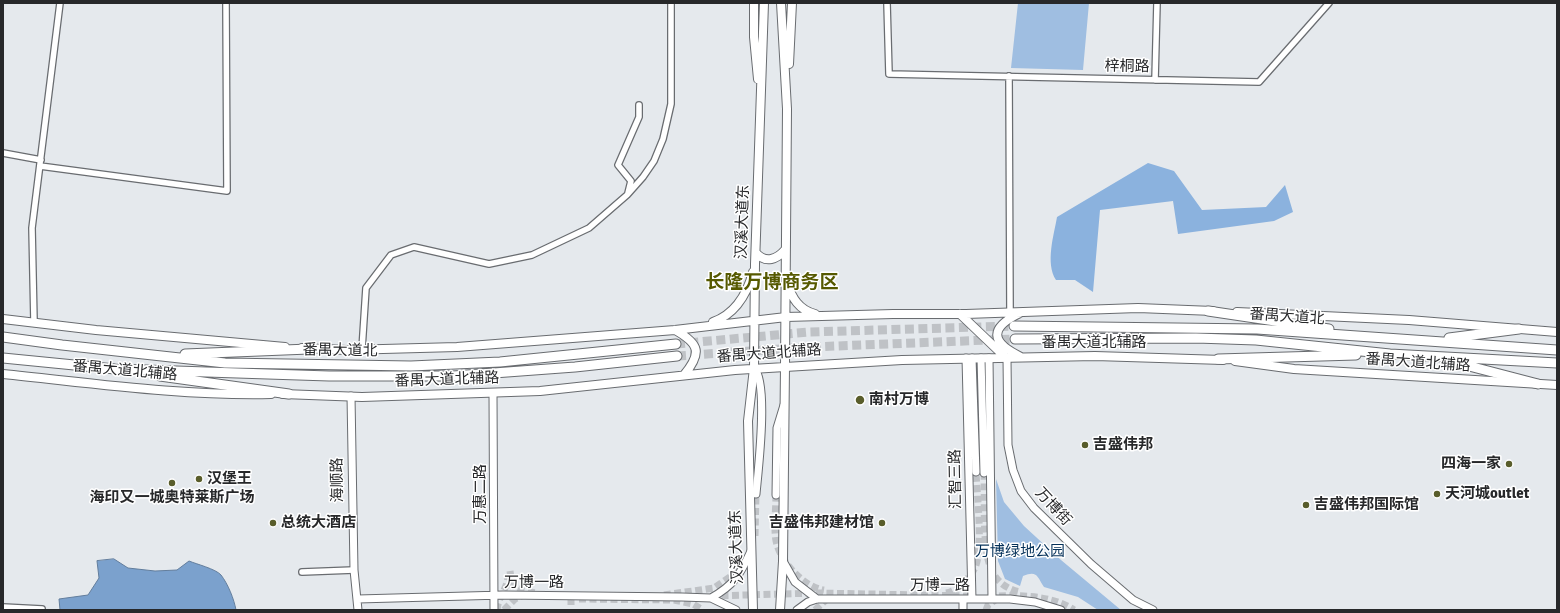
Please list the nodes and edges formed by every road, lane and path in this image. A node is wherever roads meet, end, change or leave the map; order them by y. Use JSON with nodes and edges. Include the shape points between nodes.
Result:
{"nodes":[{"id":1,"x":60,"y":3,"type":"edge"},
{"id":2,"x":226,"y":3,"type":"edge"},
{"id":3,"x":671,"y":3,"type":"edge"},
{"id":4,"x":754,"y":3,"type":"edge"},
{"id":5,"x":764,"y":3,"type":"edge"},
{"id":6,"x":781,"y":3,"type":"edge"},
{"id":7,"x":792,"y":3,"type":"edge"},
{"id":8,"x":887,"y":3,"type":"edge"},
{"id":9,"x":1157,"y":3,"type":"edge"},
{"id":10,"x":1329,"y":3,"type":"edge"},
{"id":11,"x":1009,"y":76,"type":"junction"},
{"id":12,"x":1155,"y":80,"type":"junction"},
{"id":13,"x":760,"y":95,"type":"junction"},
{"id":14,"x":639,"y":105,"type":"dead end"},
{"id":15,"x":786,"y":109,"type":"junction"},
{"id":16,"x":3,"y":153,"type":"edge"},
{"id":17,"x":40,"y":163,"type":"junction"},
{"id":18,"x":627,"y":196,"type":"junction"},
{"id":19,"x":786,"y":250,"type":"junction"},
{"id":20,"x":756,"y":253,"type":"junction"},
{"id":21,"x":755,"y":264,"type":"junction"},
{"id":22,"x":786,"y":279,"type":"junction"},
{"id":23,"x":1023,"y":311,"type":"junction"},
{"id":24,"x":1208,"y":311,"type":"junction"},
{"id":25,"x":1010,"y":312,"type":"junction"},
{"id":26,"x":960,"y":314,"type":"junction"},
{"id":27,"x":822,"y":316,"type":"junction"},
{"id":28,"x":786,"y":317,"type":"junction"},
{"id":29,"x":3,"y":319,"type":"edge"},
{"id":30,"x":755,"y":319,"type":"junction"},
{"id":31,"x":34,"y":322,"type":"junction"},
{"id":32,"x":706,"y":326,"type":"junction"},
{"id":33,"x":1014,"y":326,"type":"tunnel mouth"},
{"id":34,"x":1519,"y":329,"type":"junction"},
{"id":35,"x":675,"y":330,"type":"junction"},
{"id":36,"x":1557,"y":332,"type":"edge"},
{"id":37,"x":3,"y":337,"type":"edge"},
{"id":38,"x":1381,"y":338,"type":"junction"},
{"id":39,"x":1015,"y":339,"type":"tunnel mouth"},
{"id":40,"x":1429,"y":341,"type":"junction"},
{"id":41,"x":676,"y":344,"type":"tunnel mouth"},
{"id":42,"x":309,"y":348,"type":"junction"},
{"id":43,"x":362,"y":349,"type":"junction"},
{"id":44,"x":1557,"y":350,"type":"edge"},
{"id":45,"x":1390,"y":354,"type":"junction"},
{"id":46,"x":152,"y":356,"type":"junction"},
{"id":47,"x":677,"y":356,"type":"tunnel mouth"},
{"id":48,"x":1427,"y":356,"type":"junction"},
{"id":49,"x":977,"y":358,"type":"junction"},
{"id":50,"x":1007,"y":358,"type":"junction"},
{"id":51,"x":1022,"y":358,"type":"junction"},
{"id":52,"x":6,"y":359,"type":"edge"},
{"id":53,"x":1218,"y":359,"type":"junction"},
{"id":54,"x":1557,"y":363,"type":"edge"},
{"id":55,"x":785,"y":366,"type":"junction"},
{"id":56,"x":754,"y":368,"type":"junction"},
{"id":57,"x":115,"y":370,"type":"junction"},
{"id":58,"x":3,"y":374,"type":"edge"},
{"id":59,"x":684,"y":375,"type":"junction"},
{"id":60,"x":1538,"y":384,"type":"junction"},
{"id":61,"x":1557,"y":385,"type":"edge"},
{"id":62,"x":493,"y":393,"type":"junction"},
{"id":63,"x":289,"y":394,"type":"junction"},
{"id":64,"x":350,"y":396,"type":"junction"},
{"id":65,"x":785,"y":401,"type":"junction"},
{"id":66,"x":980,"y":473,"type":"tunnel mouth"},
{"id":67,"x":756,"y":494,"type":"tunnel mouth"},
{"id":68,"x":776,"y":495,"type":"tunnel mouth"},
{"id":69,"x":751,"y":551,"type":"junction"},
{"id":70,"x":783,"y":561,"type":"junction"},
{"id":71,"x":354,"y":570,"type":"junction"},
{"id":72,"x":302,"y":572,"type":"dead end"},
{"id":73,"x":494,"y":598,"type":"junction"},
{"id":74,"x":711,"y":598,"type":"junction"},
{"id":75,"x":358,"y":599,"type":"junction"},
{"id":76,"x":963,"y":599,"type":"junction"},
{"id":77,"x":972,"y":599,"type":"junction"},
{"id":78,"x":992,"y":599,"type":"junction"},
{"id":79,"x":817,"y":600,"type":"junction"},
{"id":80,"x":3,"y":607,"type":"edge"},
{"id":81,"x":42,"y":609,"type":"edge"},
{"id":82,"x":358,"y":610,"type":"edge"},
{"id":83,"x":493,"y":610,"type":"edge"},
{"id":84,"x":498,"y":610,"type":"edge"},
{"id":85,"x":736,"y":610,"type":"edge"},
{"id":86,"x":753,"y":610,"type":"edge"},
{"id":87,"x":780,"y":610,"type":"edge"},
{"id":88,"x":797,"y":610,"type":"edge"},
{"id":89,"x":963,"y":610,"type":"edge"},
{"id":90,"x":1061,"y":610,"type":"edge"},
{"id":91,"x":1153,"y":610,"type":"edge"}],
"edges":[{"from":1,"to":17,"type":"street"},
{"from":2,"to":17,"type":"street","via":[[227,191]]},
{"from":3,"to":18,"type":"street","via":[[671,104],[663,138],[654,161]]},
{"from":4,"to":13,"type":"main road","via":[[754,37]]},
{"from":5,"to":13,"type":"main road","name":"汉溪大道东"},
{"from":6,"to":15,"type":"main road"},
{"from":7,"to":15,"type":"main road"},
{"from":8,"to":11,"type":"street","name":"梓桐路","via":[[889,74]]},
{"from":9,"to":12,"type":"street"},
{"from":10,"to":12,"type":"street","name":"梓桐路","via":[[1258,82]]},
{"from":11,"to":12,"type":"street","name":"梓桐路"},
{"from":11,"to":25,"type":"street"},
{"from":13,"to":20,"type":"main road","name":"汉溪大道东"},
{"from":14,"to":18,"type":"street","via":[[639,117],[618,165],[631,181]]},
{"from":15,"to":19,"type":"main road"},
{"from":16,"to":17,"type":"street"},
{"from":17,"to":31,"type":"street","via":[[32,228]]},
{"from":18,"to":43,"type":"street","via":[[589,228],[532,255],[489,264],[414,247],[391,255],[366,288]]},
{"from":19,"to":20,"type":"main road","via":[[778,257],[766,260],[761,259]]},
{"from":19,"to":22,"type":"main road"},
{"from":20,"to":21,"type":"main road","name":"汉溪大道东"},
{"from":21,"to":30,"type":"main road","name":"汉溪大道东"},
{"from":21,"to":32,"type":"main road","via":[[737,306],[726,316]]},
{"from":22,"to":27,"type":"main road","via":[[798,305],[804,310]]},
{"from":22,"to":28,"type":"main road"},
{"from":23,"to":24,"type":"main road","via":[[1138,308]]},
{"from":23,"to":25,"type":"main road"},
{"from":23,"to":51,"type":"main road","via":[[1001,325],[997,337],[1005,349]]},
{"from":24,"to":34,"type":"main road","via":[[1311,314]]},
{"from":24,"to":38,"type":"highway"},
{"from":25,"to":26,"type":"main road"},
{"from":26,"to":27,"type":"main road"},
{"from":26,"to":50,"type":"main road"},
{"from":27,"to":28,"type":"main road"},
{"from":28,"to":30,"type":"main road"},
{"from":28,"to":55,"type":"main road"},
{"from":29,"to":31,"type":"main road"},
{"from":30,"to":32,"type":"main road"},
{"from":30,"to":56,"type":"main road","name":"汉溪大道东"},
{"from":31,"to":42,"type":"main road","via":[[177,338]]},
{"from":32,"to":35,"type":"main road"},
{"from":33,"to":38,"type":"highway","name":"番禺大道北","via":[[1257,329]]},
{"from":34,"to":36,"type":"main road"},
{"from":34,"to":40,"type":"highway"},
{"from":35,"to":43,"type":"main road","via":[[457,347]]},
{"from":35,"to":59,"type":"main road","via":[[695,343],[697,352]]},
{"from":37,"to":46,"type":"highway","name":"番禺大道北"},
{"from":38,"to":40,"type":"highway","name":"番禺大道北"},
{"from":39,"to":45,"type":"highway","name":"番禺大道北","via":[[1256,340]]},
{"from":40,"to":44,"type":"highway","name":"番禺大道北"},
{"from":41,"to":46,"type":"highway","name":"番禺大道北","via":[[515,360],[411,366],[225,363]]},
{"from":42,"to":43,"type":"main road"},
{"from":42,"to":46,"type":"highway"},
{"from":45,"to":48,"type":"highway","name":"番禺大道北"},
{"from":45,"to":53,"type":"highway"},
{"from":47,"to":57,"type":"highway","name":"番禺大道北","via":[[453,376],[329,376]]},
{"from":48,"to":54,"type":"highway","name":"番禺大道北"},
{"from":48,"to":60,"type":"highway"},
{"from":49,"to":50,"type":"main road","name":"番禺大道北辅路"},
{"from":49,"to":55,"type":"main road","name":"番禺大道北辅路"},
{"from":49,"to":66,"type":"street"},
{"from":49,"to":77,"type":"street","name":"汇智三路"},
{"from":49,"to":78,"type":"street"},
{"from":50,"to":51,"type":"main road","name":"番禺大道北辅路"},
{"from":50,"to":91,"type":"street","name":"万博街","via":[[1008,445],[1012,470],[1021,491],[1037,512],[1091,564],[1133,600]]},
{"from":51,"to":53,"type":"main road","name":"番禺大道北辅路","via":[[1095,356]]},
{"from":52,"to":57,"type":"highway","name":"番禺大道北"},
{"from":53,"to":60,"type":"main road","name":"番禺大道北辅路","via":[[1294,369]]},
{"from":55,"to":56,"type":"main road","name":"番禺大道北辅路"},
{"from":55,"to":65,"type":"main road"},
{"from":56,"to":59,"type":"main road","name":"番禺大道北辅路"},
{"from":56,"to":67,"type":"street","via":[[760,376],[761,385],[761,433]]},
{"from":56,"to":69,"type":"main road","name":"汉溪大道东","via":[[748,421]]},
{"from":57,"to":63,"type":"highway"},
{"from":58,"to":63,"type":"main road","name":"番禺大道北辅路","via":[[224,394]]},
{"from":59,"to":62,"type":"main road","name":"番禺大道北辅路","via":[[540,391]]},
{"from":60,"to":61,"type":"main road","name":"番禺大道北辅路"},
{"from":62,"to":64,"type":"main road","name":"番禺大道北辅路"},
{"from":62,"to":73,"type":"street","name":"万惠二路"},
{"from":63,"to":64,"type":"main road","name":"番禺大道北辅路"},
{"from":64,"to":71,"type":"street","name":"海顺路"},
{"from":65,"to":68,"type":"street","via":[[776,428]]},
{"from":65,"to":70,"type":"main road"},
{"from":69,"to":74,"type":"street","via":[[741,574],[726,590]]},
{"from":69,"to":86,"type":"main road","name":"汉溪大道东"},
{"from":70,"to":79,"type":"street","via":[[795,582]]},
{"from":70,"to":87,"type":"main road"},
{"from":71,"to":72,"type":"street"},
{"from":71,"to":75,"type":"street","name":"海顺路"},
{"from":73,"to":74,"type":"street","name":"万博一路"},
{"from":73,"to":75,"type":"street","name":"万博一路"},
{"from":73,"to":83,"type":"street","name":"万惠二路"},
{"from":73,"to":84,"type":"street","name":"万惠二路"},
{"from":74,"to":85,"type":"street"},
{"from":75,"to":82,"type":"street","name":"海顺路"},
{"from":76,"to":77,"type":"street","name":"万博一路"},
{"from":76,"to":79,"type":"street","name":"万博一路"},
{"from":76,"to":89,"type":"street"},
{"from":77,"to":78,"type":"street","name":"万博一路"},
{"from":78,"to":90,"type":"street","name":"万博一路","via":[[1035,602]]},
{"from":79,"to":88,"type":"street","via":[[808,602]]},
{"from":80,"to":81,"type":"street"}]}
